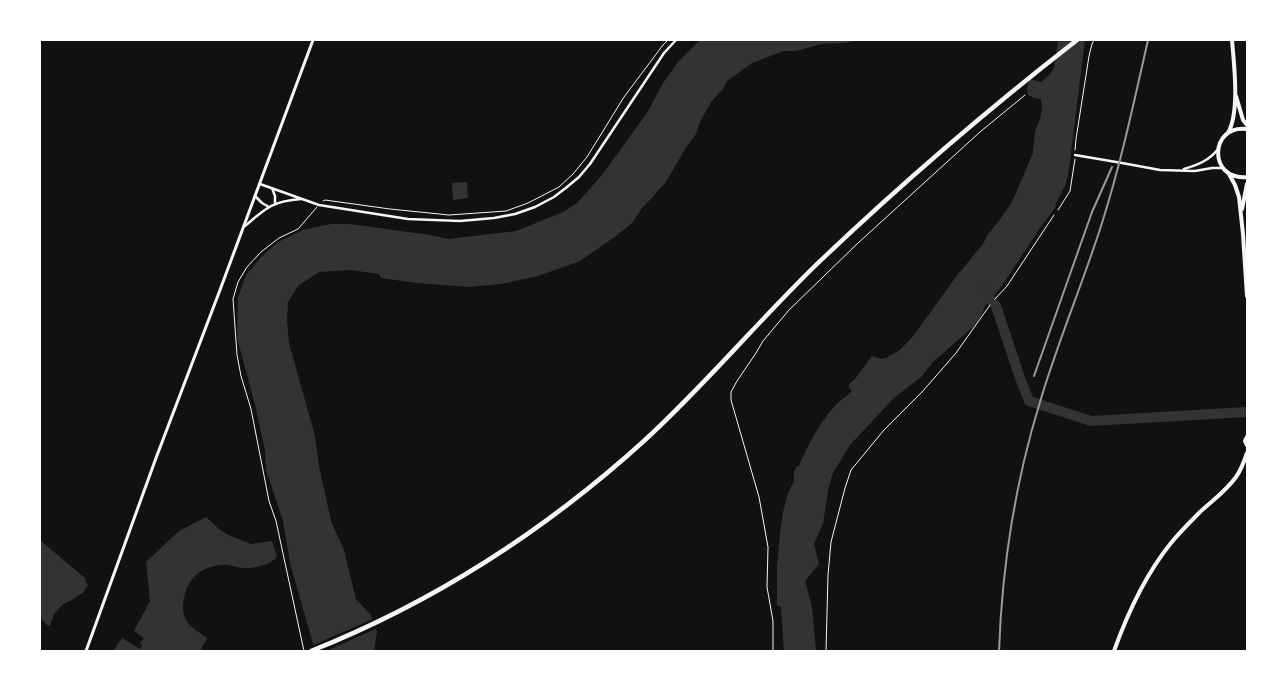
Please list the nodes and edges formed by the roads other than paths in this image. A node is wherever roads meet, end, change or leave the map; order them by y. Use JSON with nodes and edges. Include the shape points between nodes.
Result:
{"nodes":[{"id":1,"x":313,"y":40,"type":"edge"},
{"id":2,"x":676,"y":40,"type":"edge"},
{"id":3,"x":1077,"y":40,"type":"edge"},
{"id":4,"x":1232,"y":40,"type":"edge"},
{"id":5,"x":1235,"y":89,"type":"junction"},
{"id":6,"x":1247,"y":127,"type":"edge"},
{"id":7,"x":1228,"y":133,"type":"junction"},
{"id":8,"x":1218,"y":150,"type":"junction"},
{"id":9,"x":1075,"y":155,"type":"road end"},
{"id":10,"x":1223,"y":168,"type":"junction"},
{"id":11,"x":1180,"y":171,"type":"junction"},
{"id":12,"x":1229,"y":174,"type":"junction"},
{"id":13,"x":1247,"y":177,"type":"edge"},
{"id":14,"x":259,"y":184,"type":"junction"},
{"id":15,"x":1247,"y":184,"type":"edge"},
{"id":16,"x":272,"y":188,"type":"junction"},
{"id":17,"x":255,"y":196,"type":"junction"},
{"id":18,"x":303,"y":199,"type":"junction"},
{"id":19,"x":275,"y":204,"type":"junction"},
{"id":20,"x":269,"y":207,"type":"junction"},
{"id":21,"x":1241,"y":214,"type":"junction"},
{"id":22,"x":243,"y":227,"type":"junction"},
{"id":23,"x":1247,"y":296,"type":"edge"},
{"id":24,"x":1247,"y":437,"type":"edge"},
{"id":25,"x":1247,"y":445,"type":"edge"},
{"id":26,"x":1247,"y":453,"type":"edge"},
{"id":27,"x":86,"y":651,"type":"edge"},
{"id":28,"x":312,"y":651,"type":"edge"},
{"id":29,"x":1114,"y":651,"type":"edge"}],
"edges":[{"from":1,"to":14,"type":"street"},
{"from":2,"to":18,"type":"street","via":[[590,164],[567,187],[535,207],[494,218],[460,221],[408,219],[319,205]]},
{"from":3,"to":28,"type":"main road","via":[[973,123],[875,210],[669,417],[606,474],[528,533],[452,582],[402,610]]},
{"from":4,"to":5,"type":"main road"},
{"from":5,"to":6,"type":"main road"},
{"from":5,"to":7,"type":"main road","via":[[1233,119]]},
{"from":6,"to":7,"type":"main road"},
{"from":7,"to":8,"type":"main road","via":[[1222,138]]},
{"from":8,"to":10,"type":"main road"},
{"from":8,"to":11,"type":"street","via":[[1207,160]]},
{"from":9,"to":11,"type":"street"},
{"from":10,"to":11,"type":"street"},
{"from":10,"to":12,"type":"main road"},
{"from":12,"to":13,"type":"main road"},
{"from":12,"to":21,"type":"main road","via":[[1236,185]]},
{"from":14,"to":16,"type":"street"},
{"from":14,"to":17,"type":"street"},
{"from":15,"to":21,"type":"main road"},
{"from":16,"to":18,"type":"street"},
{"from":16,"to":19,"type":"street"},
{"from":17,"to":20,"type":"street"},
{"from":17,"to":22,"type":"street"},
{"from":18,"to":19,"type":"street"},
{"from":19,"to":20,"type":"street"},
{"from":20,"to":22,"type":"street"},
{"from":21,"to":23,"type":"main road"},
{"from":22,"to":27,"type":"street"},
{"from":24,"to":25,"type":"main road"},
{"from":26,"to":29,"type":"main road","via":[[1243,466],[1230,484],[1171,543],[1155,565],[1132,606]]}]}
